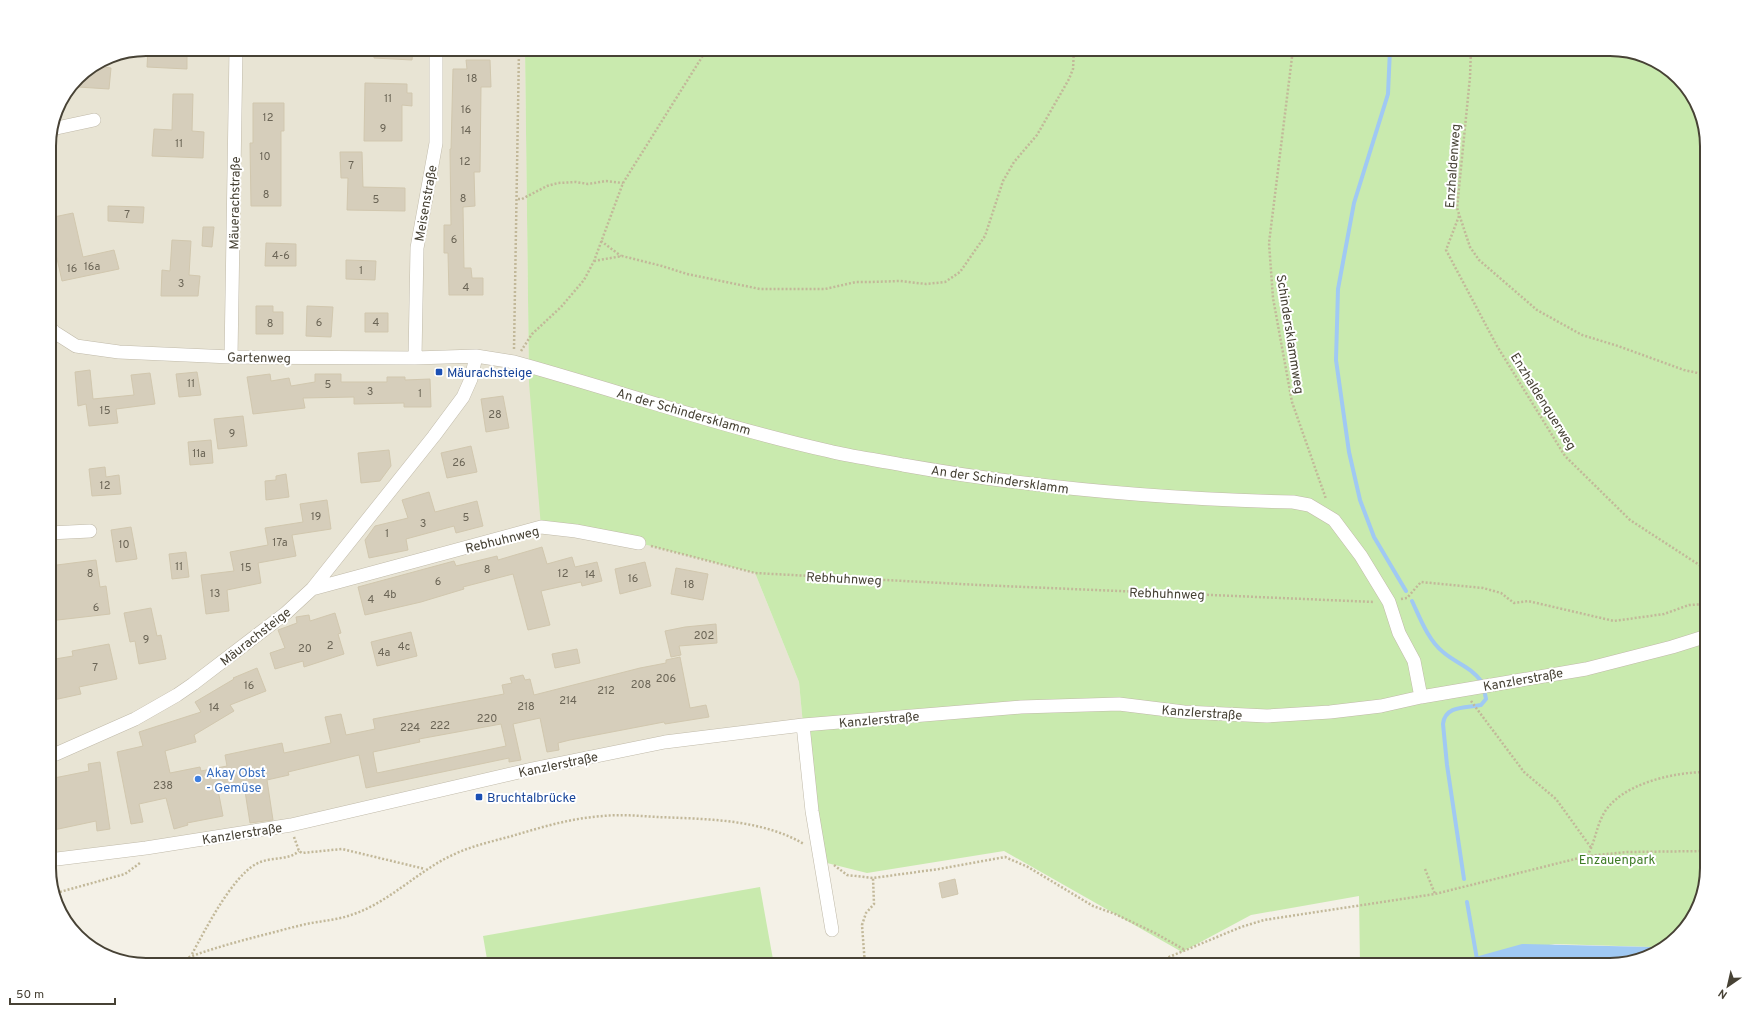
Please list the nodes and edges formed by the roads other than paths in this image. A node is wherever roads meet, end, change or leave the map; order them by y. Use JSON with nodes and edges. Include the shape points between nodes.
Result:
{"nodes":[{"id":1,"x":236,"y":56,"type":"edge"},
{"id":2,"x":436,"y":56,"type":"edge"},
{"id":3,"x":94,"y":120,"type":"dead end"},
{"id":4,"x":58,"y":128,"type":"edge"},
{"id":5,"x":56,"y":335,"type":"edge"},
{"id":6,"x":476,"y":356,"type":"junction"},
{"id":7,"x":231,"y":357,"type":"junction"},
{"id":8,"x":415,"y":358,"type":"junction"},
{"id":9,"x":90,"y":531,"type":"dead end"},
{"id":10,"x":56,"y":533,"type":"edge"},
{"id":11,"x":639,"y":543,"type":"road end"},
{"id":12,"x":312,"y":590,"type":"junction"},
{"id":13,"x":1700,"y":638,"type":"edge"},
{"id":14,"x":1421,"y":697,"type":"junction"},
{"id":15,"x":803,"y":725,"type":"junction"},
{"id":16,"x":56,"y":754,"type":"edge"},
{"id":17,"x":56,"y":859,"type":"edge"},
{"id":18,"x":832,"y":930,"type":"dead end"}],
"edges":[{"from":1,"to":7,"type":"street","name":"Mäuerachstraße"},
{"from":2,"to":8,"type":"street","name":"Meisenstraße","via":[[436,143],[417,248]]},
{"from":3,"to":4,"type":"street"},
{"from":5,"to":7,"type":"street","name":"Gartenweg","via":[[76,346],[119,352]]},
{"from":6,"to":8,"type":"street","name":"Gartenweg"},
{"from":6,"to":12,"type":"street","name":"Mäurachsteige","via":[[464,397]]},
{"from":6,"to":14,"type":"street","name":"An der Schindersklamm","via":[[514,362],[756,433],[831,452],[1016,484],[1145,496],[1293,502],[1309,505],[1334,520],[1346,533],[1389,602],[1399,633],[1414,661]]},
{"from":7,"to":8,"type":"street","name":"Gartenweg"},
{"from":9,"to":10,"type":"street"},
{"from":11,"to":12,"type":"street","name":"Rebhuhnweg","via":[[576,531],[541,528]]},
{"from":12,"to":16,"type":"street","name":"Mäurachsteige","via":[[286,613],[177,695],[134,719]]},
{"from":13,"to":14,"type":"street","name":"Kanzlerstraße","via":[[1586,668]]},
{"from":14,"to":15,"type":"street","name":"Kanzlerstraße","via":[[1337,712],[1267,716],[1184,712],[1119,704],[1021,707]]},
{"from":15,"to":17,"type":"street","name":"Kanzlerstraße","via":[[665,742],[532,769],[291,825]]},
{"from":15,"to":18,"type":"street","via":[[812,811]]}]}
